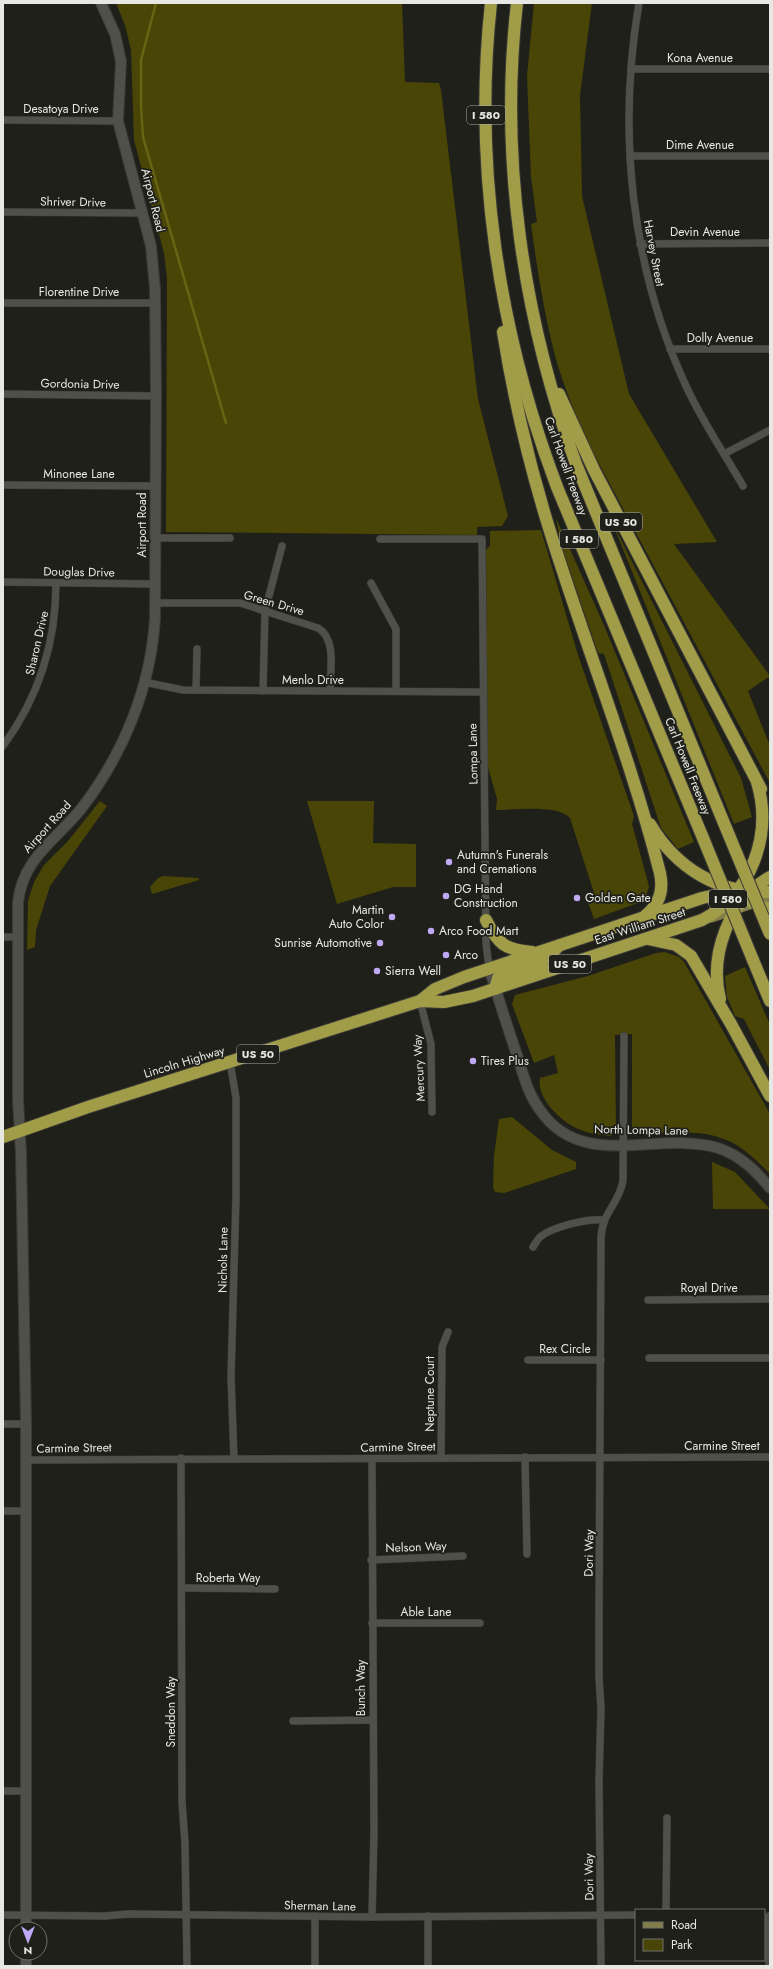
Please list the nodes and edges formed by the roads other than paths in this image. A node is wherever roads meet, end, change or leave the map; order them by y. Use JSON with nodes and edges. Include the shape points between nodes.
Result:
{"nodes":[{"id":1,"x":101,"y":3,"type":"edge"},
{"id":2,"x":491,"y":3,"type":"edge"},
{"id":3,"x":517,"y":3,"type":"edge"},
{"id":4,"x":638,"y":3,"type":"edge"},
{"id":5,"x":631,"y":69,"type":"junction"},
{"id":6,"x":770,"y":69,"type":"edge"},
{"id":7,"x":3,"y":120,"type":"edge"},
{"id":8,"x":118,"y":121,"type":"junction"},
{"id":9,"x":630,"y":156,"type":"junction"},
{"id":10,"x":770,"y":156,"type":"edge"},
{"id":11,"x":3,"y":212,"type":"edge"},
{"id":12,"x":143,"y":213,"type":"junction"},
{"id":13,"x":492,"y":228,"type":"junction"},
{"id":14,"x":770,"y":243,"type":"edge"},
{"id":15,"x":640,"y":244,"type":"junction"},
{"id":16,"x":3,"y":303,"type":"edge"},
{"id":17,"x":155,"y":303,"type":"junction"},
{"id":18,"x":538,"y":340,"type":"junction"},
{"id":19,"x":670,"y":349,"type":"junction"},
{"id":20,"x":770,"y":349,"type":"edge"},
{"id":21,"x":3,"y":394,"type":"edge"},
{"id":22,"x":156,"y":396,"type":"junction"},
{"id":23,"x":770,"y":430,"type":"edge"},
{"id":24,"x":724,"y":454,"type":"junction"},
{"id":25,"x":3,"y":485,"type":"edge"},
{"id":26,"x":156,"y":486,"type":"junction"},
{"id":27,"x":743,"y":486,"type":"dead end"},
{"id":28,"x":155,"y":538,"type":"junction"},
{"id":29,"x":230,"y":538,"type":"dead end"},
{"id":30,"x":380,"y":539,"type":"dead end"},
{"id":31,"x":282,"y":546,"type":"dead end"},
{"id":32,"x":3,"y":582,"type":"edge"},
{"id":33,"x":56,"y":583,"type":"junction"},
{"id":34,"x":371,"y":583,"type":"dead end"},
{"id":35,"x":155,"y":584,"type":"junction"},
{"id":36,"x":155,"y":603,"type":"junction"},
{"id":37,"x":265,"y":611,"type":"junction"},
{"id":38,"x":196,"y":649,"type":"dead end"},
{"id":39,"x":144,"y":682,"type":"junction"},
{"id":40,"x":196,"y":690,"type":"junction"},
{"id":41,"x":263,"y":691,"type":"junction"},
{"id":42,"x":330,"y":691,"type":"junction"},
{"id":43,"x":396,"y":691,"type":"junction"},
{"id":44,"x":483,"y":692,"type":"junction"},
{"id":45,"x":3,"y":746,"type":"edge"},
{"id":46,"x":757,"y":782,"type":"junction"},
{"id":47,"x":770,"y":804,"type":"edge"},
{"id":48,"x":642,"y":811,"type":"junction"},
{"id":49,"x":770,"y":876,"type":"edge"},
{"id":50,"x":770,"y":892,"type":"edge"},
{"id":51,"x":741,"y":895,"type":"junction"},
{"id":52,"x":770,"y":898,"type":"edge"},
{"id":53,"x":770,"y":910,"type":"edge"},
{"id":54,"x":645,"y":916,"type":"junction"},
{"id":55,"x":486,"y":920,"type":"junction"},
{"id":56,"x":770,"y":934,"type":"edge"},
{"id":57,"x":3,"y":937,"type":"edge"},
{"id":58,"x":17,"y":937,"type":"junction"},
{"id":59,"x":645,"y":939,"type":"junction"},
{"id":60,"x":561,"y":944,"type":"junction"},
{"id":61,"x":536,"y":952,"type":"junction"},
{"id":62,"x":489,"y":968,"type":"junction"},
{"id":63,"x":495,"y":989,"type":"junction"},
{"id":64,"x":770,"y":1000,"type":"edge"},
{"id":65,"x":420,"y":1001,"type":"junction"},
{"id":66,"x":731,"y":1024,"type":"junction"},
{"id":67,"x":624,"y":1036,"type":"dead end"},
{"id":68,"x":230,"y":1062,"type":"junction"},
{"id":69,"x":770,"y":1096,"type":"edge"},
{"id":70,"x":432,"y":1112,"type":"dead end"},
{"id":71,"x":20,"y":1130,"type":"junction"},
{"id":72,"x":3,"y":1137,"type":"edge"},
{"id":73,"x":624,"y":1145,"type":"junction"},
{"id":74,"x":770,"y":1188,"type":"edge"},
{"id":75,"x":604,"y":1220,"type":"junction"},
{"id":76,"x":533,"y":1247,"type":"dead end"},
{"id":77,"x":770,"y":1299,"type":"edge"},
{"id":78,"x":648,"y":1300,"type":"dead end"},
{"id":79,"x":448,"y":1332,"type":"dead end"},
{"id":80,"x":649,"y":1358,"type":"dead end"},
{"id":81,"x":770,"y":1358,"type":"edge"},
{"id":82,"x":528,"y":1360,"type":"dead end"},
{"id":83,"x":601,"y":1360,"type":"junction"},
{"id":84,"x":3,"y":1424,"type":"edge"},
{"id":85,"x":26,"y":1424,"type":"junction"},
{"id":86,"x":525,"y":1457,"type":"junction"},
{"id":87,"x":601,"y":1457,"type":"junction"},
{"id":88,"x":770,"y":1457,"type":"edge"},
{"id":89,"x":181,"y":1458,"type":"junction"},
{"id":90,"x":441,"y":1458,"type":"junction"},
{"id":91,"x":234,"y":1459,"type":"junction"},
{"id":92,"x":372,"y":1459,"type":"junction"},
{"id":93,"x":26,"y":1460,"type":"junction"},
{"id":94,"x":26,"y":1511,"type":"junction"},
{"id":95,"x":3,"y":1512,"type":"edge"},
{"id":96,"x":527,"y":1554,"type":"dead end"},
{"id":97,"x":462,"y":1556,"type":"dead end"},
{"id":98,"x":371,"y":1560,"type":"junction"},
{"id":99,"x":182,"y":1588,"type":"junction"},
{"id":100,"x":275,"y":1589,"type":"dead end"},
{"id":101,"x":372,"y":1623,"type":"junction"},
{"id":102,"x":480,"y":1623,"type":"dead end"},
{"id":103,"x":372,"y":1720,"type":"junction"},
{"id":104,"x":293,"y":1721,"type":"dead end"},
{"id":105,"x":3,"y":1791,"type":"edge"},
{"id":106,"x":26,"y":1791,"type":"junction"},
{"id":107,"x":667,"y":1818,"type":"dead end"},
{"id":108,"x":666,"y":1909,"type":"edge"},
{"id":109,"x":635,"y":1915,"type":"edge"},
{"id":110,"x":3,"y":1916,"type":"edge"},
{"id":111,"x":26,"y":1916,"type":"junction"},
{"id":112,"x":186,"y":1916,"type":"junction"},
{"id":113,"x":315,"y":1916,"type":"junction"},
{"id":114,"x":428,"y":1916,"type":"junction"},
{"id":115,"x":600,"y":1916,"type":"junction"},
{"id":116,"x":768,"y":1916,"type":"edge"},
{"id":117,"x":372,"y":1917,"type":"junction"},
{"id":118,"x":26,"y":1921,"type":"edge"},
{"id":119,"x":187,"y":1966,"type":"edge"},
{"id":120,"x":315,"y":1966,"type":"edge"},
{"id":121,"x":428,"y":1966,"type":"edge"},
{"id":122,"x":601,"y":1966,"type":"edge"},
{"id":123,"x":769,"y":1966,"type":"edge"}],
"edges":[{"from":1,"to":8,"type":"street","name":"Airport Road","via":[[115,34],[121,61]]},
{"from":2,"to":13,"type":"highway","name":"Carl Howell Freeway","number":"I 580","via":[[486,87],[487,168]]},
{"from":3,"to":18,"type":"highway","name":"Carl Howell Freeway","number":"I 580","via":[[512,82],[514,176],[521,247]]},
{"from":4,"to":5,"type":"street","name":"Harvey Street"},
{"from":5,"to":6,"type":"street","name":"Kona Avenue"},
{"from":5,"to":9,"type":"street","name":"Harvey Street"},
{"from":7,"to":8,"type":"street","name":"Desatoya Drive"},
{"from":8,"to":12,"type":"street","name":"Airport Road"},
{"from":9,"to":10,"type":"street","name":"Dime Avenue"},
{"from":9,"to":15,"type":"street","name":"Harvey Street"},
{"from":11,"to":12,"type":"street","name":"Shriver Drive"},
{"from":12,"to":17,"type":"street","name":"Airport Road","via":[[151,246]]},
{"from":13,"to":48,"type":"highway","via":[[508,361],[528,455],[547,523]]},
{"from":13,"to":64,"type":"highway","name":"Carl Howell Freeway","number":"I 580","bridge":true,"via":[[510,327],[542,444],[570,520]]},
{"from":14,"to":15,"type":"street","name":"Devin Avenue"},
{"from":15,"to":19,"type":"street","name":"Harvey Street","via":[[651,292]]},
{"from":16,"to":17,"type":"street","name":"Florentine Drive"},
{"from":17,"to":22,"type":"street","name":"Airport Road"},
{"from":18,"to":46,"type":"highway","number":"US 50","via":[[583,447]]},
{"from":18,"to":56,"type":"highway","name":"Carl Howell Freeway","number":"I 580","bridge":true,"via":[[557,409],[576,464]]},
{"from":19,"to":20,"type":"street","name":"Dolly Avenue"},
{"from":19,"to":24,"type":"street","name":"Harvey Street","via":[[692,398]]},
{"from":21,"to":22,"type":"street","name":"Gordonia Drive"},
{"from":22,"to":26,"type":"street","name":"Airport Road"},
{"from":23,"to":24,"type":"street"},
{"from":24,"to":27,"type":"street","name":"Harvey Street"},
{"from":25,"to":26,"type":"street","name":"Minonee Lane"},
{"from":26,"to":28,"type":"street","name":"Airport Road"},
{"from":28,"to":29,"type":"street"},
{"from":28,"to":35,"type":"street","name":"Airport Road"},
{"from":30,"to":44,"type":"street","name":"Lompa Lane","via":[[482,539]]},
{"from":31,"to":37,"type":"street"},
{"from":32,"to":33,"type":"street","name":"Douglas Drive"},
{"from":33,"to":35,"type":"street","name":"Douglas Drive"},
{"from":33,"to":45,"type":"street","name":"Sharon Drive","via":[[54,621],[43,673],[24,715]]},
{"from":34,"to":43,"type":"street","via":[[396,629]]},
{"from":35,"to":36,"type":"street","name":"Airport Road"},
{"from":36,"to":37,"type":"street","name":"Green Drive","via":[[230,602]]},
{"from":36,"to":39,"type":"street","name":"Airport Road","via":[[153,638]]},
{"from":37,"to":41,"type":"street"},
{"from":37,"to":42,"type":"street","name":"Green Drive","via":[[315,626],[325,633],[330,646]]},
{"from":38,"to":40,"type":"street"},
{"from":39,"to":40,"type":"street","name":"Menlo Drive","via":[[172,689]]},
{"from":39,"to":58,"type":"street","name":"Airport Road","via":[[127,732],[109,767],[80,809],[28,868],[18,897]]},
{"from":40,"to":41,"type":"street","name":"Menlo Drive"},
{"from":41,"to":42,"type":"street","name":"Menlo Drive"},
{"from":42,"to":43,"type":"street","name":"Menlo Drive"},
{"from":43,"to":44,"type":"street","name":"Menlo Drive"},
{"from":44,"to":55,"type":"street","name":"Lompa Lane"},
{"from":46,"to":47,"type":"highway"},
{"from":46,"to":51,"type":"highway","number":"US 50","via":[[763,802],[763,833],[757,858]]},
{"from":48,"to":51,"type":"highway","via":[[661,841],[680,862],[702,877]]},
{"from":48,"to":54,"type":"highway","via":[[662,886],[656,904]]},
{"from":49,"to":51,"type":"highway"},
{"from":50,"to":51,"type":"highway"},
{"from":51,"to":52,"type":"main road"},
{"from":51,"to":53,"type":"highway"},
{"from":51,"to":54,"type":"highway","name":"East William Street","via":[[711,896]]},
{"from":51,"to":59,"type":"highway","name":"East William Street","number":"US 50","via":[[695,923]]},
{"from":51,"to":66,"type":"highway","via":[[722,942],[717,966],[721,1003]]},
{"from":54,"to":60,"type":"highway","name":"East William Street","number":"US 50"},
{"from":55,"to":61,"type":"highway","via":[[495,938],[504,946],[512,950]]},
{"from":55,"to":62,"type":"street","name":"Lompa Lane"},
{"from":57,"to":58,"type":"street"},
{"from":58,"to":71,"type":"street","name":"Airport Road"},
{"from":59,"to":63,"type":"highway","name":"East William Street","number":"US 50"},
{"from":59,"to":66,"type":"highway","via":[[672,944],[688,952]]},
{"from":60,"to":61,"type":"highway","name":"East William Street","number":"US 50"},
{"from":60,"to":63,"type":"highway","via":[[541,963],[498,978]]},
{"from":61,"to":62,"type":"highway","name":"East William Street","number":"US 50"},
{"from":62,"to":63,"type":"street","name":"North Lompa Lane"},
{"from":62,"to":65,"type":"highway","name":"Lincoln Highway","number":"US 50","via":[[438,987]]},
{"from":63,"to":65,"type":"highway","name":"Lincoln Highway","number":"US 50","via":[[452,1001]]},
{"from":63,"to":73,"type":"street","name":"North Lompa Lane","via":[[528,1088],[546,1119],[576,1140],[594,1144]]},
{"from":65,"to":68,"type":"highway","name":"Lincoln Highway","number":"US 50"},
{"from":65,"to":70,"type":"street","name":"Mercury Way","via":[[431,1044]]},
{"from":66,"to":69,"type":"highway"},
{"from":67,"to":73,"type":"street","name":"Dori Way"},
{"from":68,"to":71,"type":"highway","name":"Lincoln Highway","number":"US 50"},
{"from":68,"to":91,"type":"street","name":"Nichols Lane","via":[[236,1098],[231,1377]]},
{"from":71,"to":72,"type":"highway","name":"Lincoln Highway","number":"US 50"},
{"from":71,"to":85,"type":"street","name":"Airport Road"},
{"from":73,"to":74,"type":"street","name":"North Lompa Lane","via":[[697,1144],[718,1148],[742,1160]]},
{"from":73,"to":75,"type":"street","name":"Dori Way","via":[[622,1186]]},
{"from":75,"to":76,"type":"street","via":[[587,1220],[555,1230],[540,1237]]},
{"from":75,"to":83,"type":"street","name":"Dori Way","via":[[601,1238]]},
{"from":77,"to":78,"type":"street","name":"Royal Drive"},
{"from":79,"to":90,"type":"street","name":"Neptune Court","via":[[442,1348]]},
{"from":80,"to":81,"type":"street"},
{"from":82,"to":83,"type":"street","name":"Rex Circle"},
{"from":83,"to":87,"type":"street","name":"Dori Way"},
{"from":84,"to":85,"type":"street"},
{"from":85,"to":93,"type":"street","name":"Airport Road"},
{"from":86,"to":87,"type":"street","name":"Carmine Street"},
{"from":86,"to":90,"type":"street","name":"Carmine Street"},
{"from":86,"to":96,"type":"street"},
{"from":87,"to":88,"type":"street","name":"Carmine Street"},
{"from":87,"to":115,"type":"street","name":"Dori Way"},
{"from":89,"to":91,"type":"street","name":"Carmine Street"},
{"from":89,"to":93,"type":"street","name":"Carmine Street"},
{"from":89,"to":99,"type":"street","name":"Sneddon Way"},
{"from":90,"to":92,"type":"street","name":"Carmine Street"},
{"from":91,"to":92,"type":"street","name":"Carmine Street"},
{"from":92,"to":98,"type":"street","name":"Bunch Way"},
{"from":93,"to":94,"type":"street","name":"Airport Road"},
{"from":94,"to":95,"type":"street"},
{"from":94,"to":106,"type":"street","name":"Airport Road"},
{"from":97,"to":98,"type":"street","name":"Nelson Way"},
{"from":98,"to":101,"type":"street","name":"Bunch Way"},
{"from":99,"to":100,"type":"street","name":"Roberta Way"},
{"from":99,"to":112,"type":"street","name":"Sneddon Way","via":[[182,1802]]},
{"from":101,"to":102,"type":"street","name":"Able Lane"},
{"from":101,"to":103,"type":"street","name":"Bunch Way"},
{"from":103,"to":104,"type":"street"},
{"from":103,"to":117,"type":"street","name":"Bunch Way"},
{"from":105,"to":106,"type":"street"},
{"from":106,"to":111,"type":"street","name":"Airport Road"},
{"from":107,"to":108,"type":"street"},
{"from":109,"to":115,"type":"street","name":"Sherman Lane"},
{"from":110,"to":111,"type":"street","name":"Sherman Lane"},
{"from":111,"to":112,"type":"street","name":"Sherman Lane"},
{"from":111,"to":118,"type":"street","name":"Airport Road"},
{"from":112,"to":113,"type":"street","name":"Sherman Lane"},
{"from":112,"to":119,"type":"street","name":"Sneddon Way"},
{"from":113,"to":117,"type":"street","name":"Sherman Lane"},
{"from":113,"to":120,"type":"street"},
{"from":114,"to":115,"type":"street","name":"Sherman Lane"},
{"from":114,"to":117,"type":"street","name":"Sherman Lane"},
{"from":114,"to":121,"type":"street"},
{"from":115,"to":122,"type":"street","name":"Dori Way"},
{"from":116,"to":123,"type":"street"}]}
